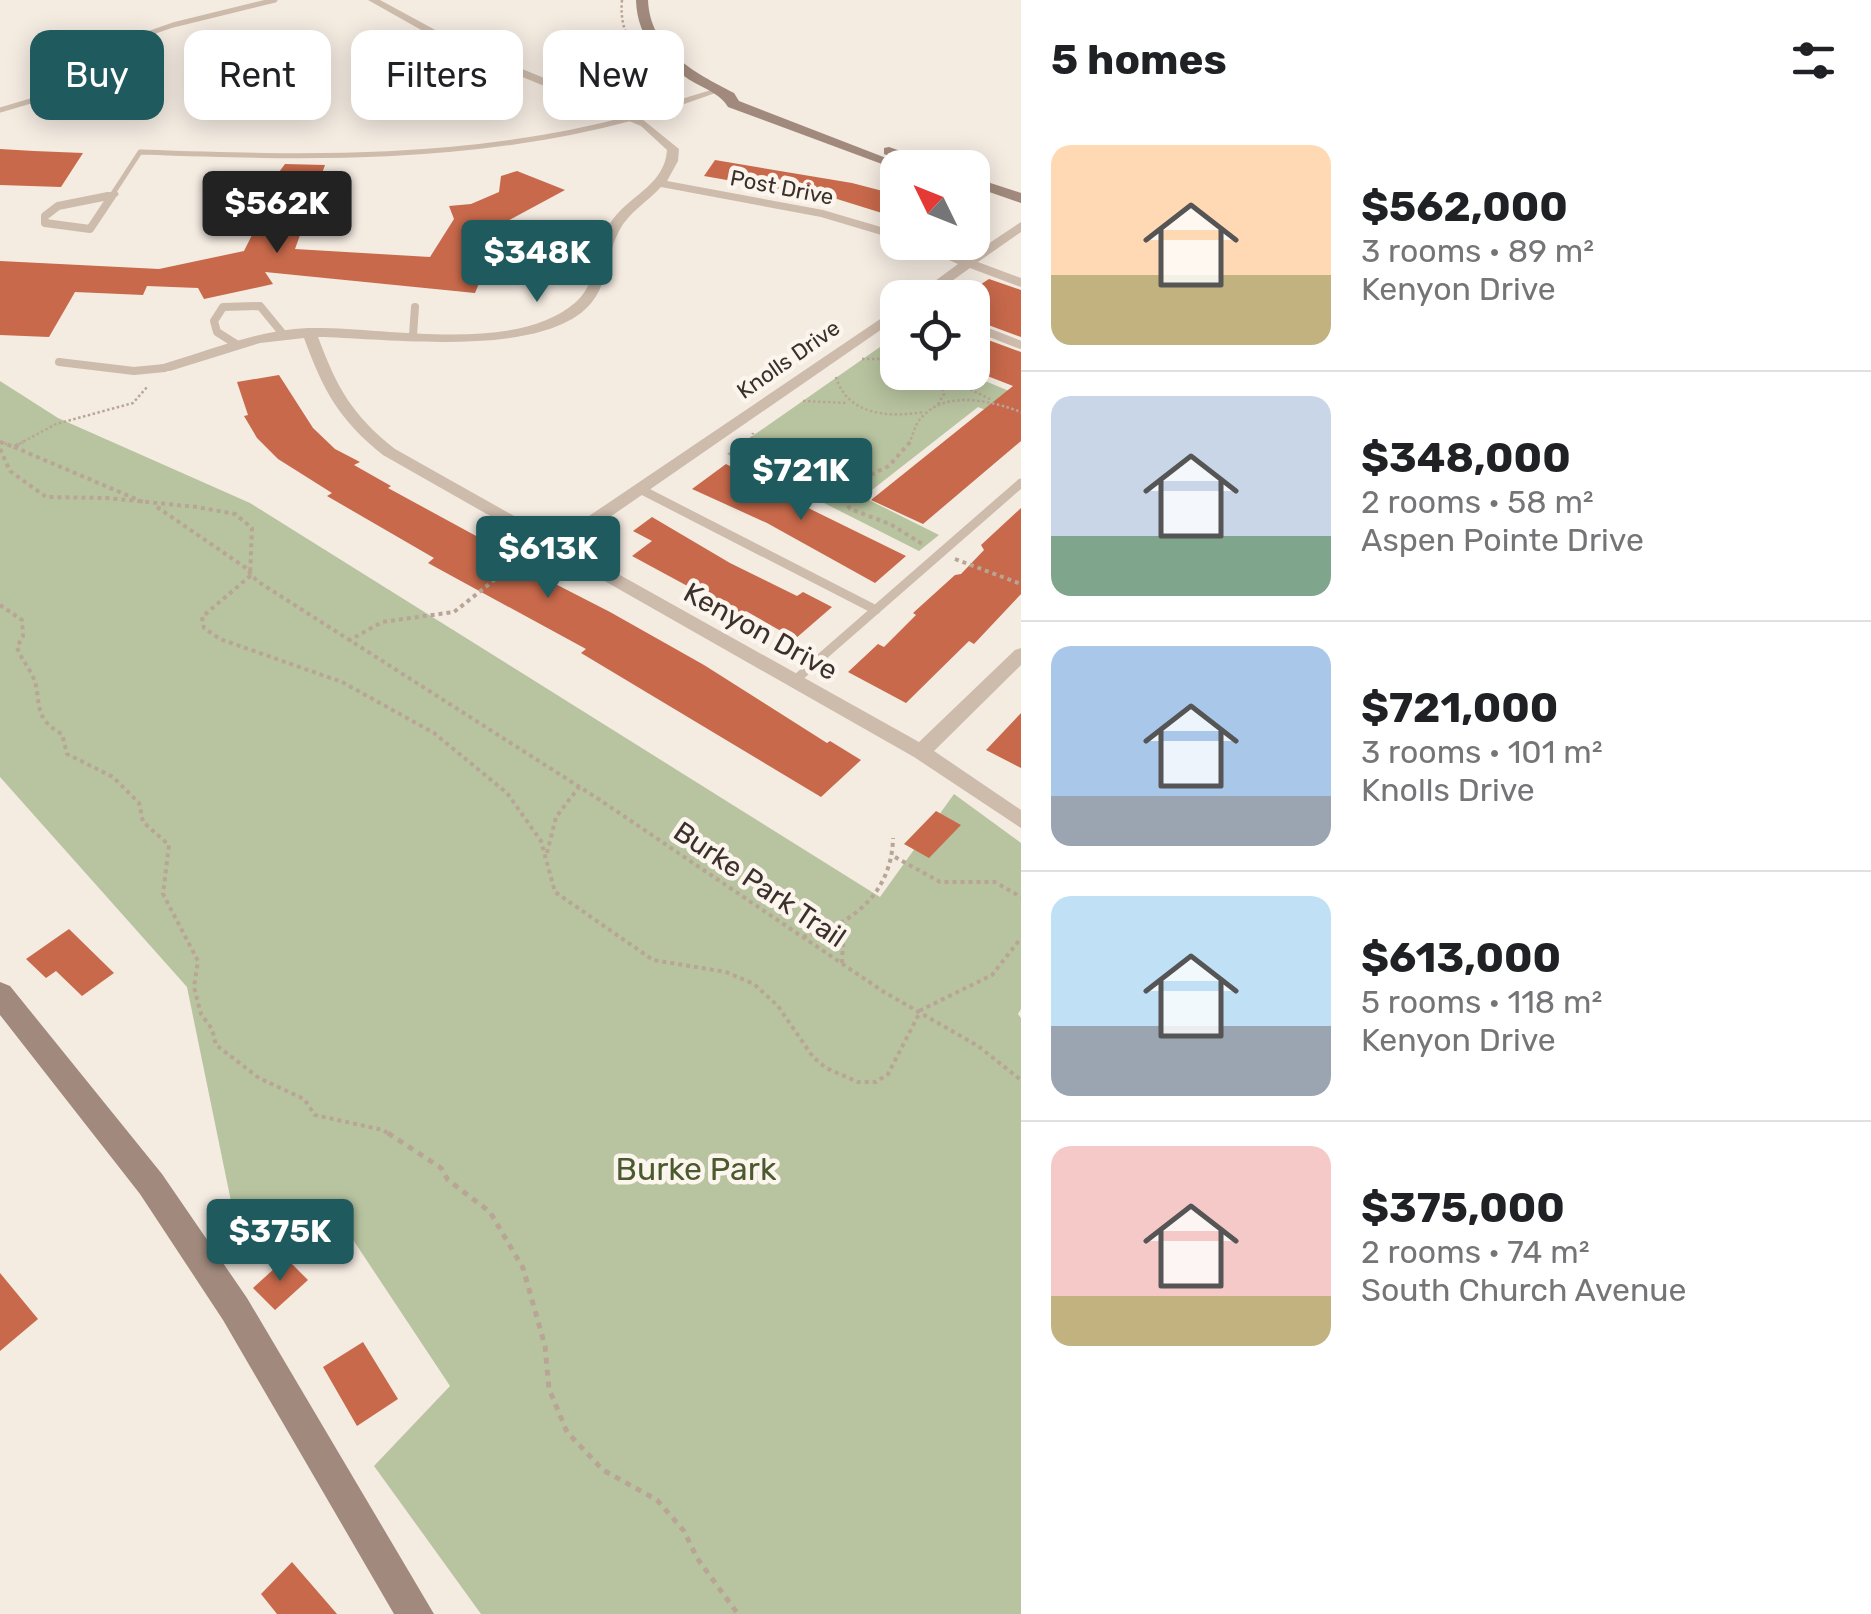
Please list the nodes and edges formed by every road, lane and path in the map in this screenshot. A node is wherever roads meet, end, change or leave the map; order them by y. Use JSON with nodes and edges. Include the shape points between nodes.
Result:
{"nodes":[{"id":1,"x":276,"y":0,"type":"edge"},
{"id":2,"x":373,"y":0,"type":"edge"},
{"id":3,"x":642,"y":0,"type":"edge"},
{"id":4,"x":159,"y":30,"type":"edge"},
{"id":5,"x":543,"y":82,"type":"edge"},
{"id":6,"x":722,"y":93,"type":"junction"},
{"id":7,"x":30,"y":101,"type":"edge"},
{"id":8,"x":684,"y":104,"type":"edge"},
{"id":9,"x":0,"y":110,"type":"edge"},
{"id":10,"x":624,"y":120,"type":"edge"},
{"id":11,"x":636,"y":120,"type":"edge"},
{"id":12,"x":887,"y":150,"type":"edge"},
{"id":13,"x":880,"y":159,"type":"edge"},
{"id":14,"x":657,"y":183,"type":"junction"},
{"id":15,"x":990,"y":187,"type":"edge"},
{"id":16,"x":116,"y":194,"type":"junction"},
{"id":17,"x":990,"y":198,"type":"edge"},
{"id":18,"x":1021,"y":198,"type":"edge"},
{"id":19,"x":1021,"y":209,"type":"edge"},
{"id":20,"x":1021,"y":226,"type":"edge"},
{"id":21,"x":880,"y":231,"type":"edge"},
{"id":22,"x":610,"y":236,"type":"junction"},
{"id":23,"x":960,"y":260,"type":"edge"},
{"id":24,"x":968,"y":263,"type":"junction"},
{"id":25,"x":601,"y":266,"type":"junction"},
{"id":26,"x":944,"y":280,"type":"edge"},
{"id":27,"x":1021,"y":283,"type":"edge"},
{"id":28,"x":415,"y":307,"type":"dead end"},
{"id":29,"x":880,"y":324,"type":"edge"},
{"id":30,"x":309,"y":332,"type":"junction"},
{"id":31,"x":990,"y":333,"type":"edge"},
{"id":32,"x":283,"y":334,"type":"junction"},
{"id":33,"x":413,"y":335,"type":"junction"},
{"id":34,"x":236,"y":344,"type":"junction"},
{"id":35,"x":1021,"y":345,"type":"edge"},
{"id":36,"x":880,"y":360,"type":"edge"},
{"id":37,"x":854,"y":361,"type":"dead end"},
{"id":38,"x":59,"y":362,"type":"dead end"},
{"id":39,"x":165,"y":368,"type":"junction"},
{"id":40,"x":836,"y":373,"type":"dead end"},
{"id":41,"x":944,"y":390,"type":"edge"},
{"id":42,"x":972,"y":390,"type":"edge"},
{"id":43,"x":792,"y":403,"type":"dead end"},
{"id":44,"x":853,"y":404,"type":"junction"},
{"id":45,"x":938,"y":406,"type":"junction"},
{"id":46,"x":1006,"y":406,"type":"junction"},
{"id":47,"x":928,"y":410,"type":"junction"},
{"id":48,"x":1021,"y":412,"type":"edge"},
{"id":49,"x":902,"y":415,"type":"junction"},
{"id":50,"x":917,"y":426,"type":"junction"},
{"id":51,"x":754,"y":429,"type":"dead end"},
{"id":52,"x":0,"y":442,"type":"edge"},
{"id":53,"x":14,"y":447,"type":"junction"},
{"id":54,"x":0,"y":450,"type":"edge"},
{"id":55,"x":851,"y":480,"type":"junction"},
{"id":56,"x":810,"y":483,"type":"junction"},
{"id":57,"x":1021,"y":483,"type":"edge"},
{"id":58,"x":640,"y":489,"type":"junction"},
{"id":59,"x":844,"y":502,"type":"junction"},
{"id":60,"x":154,"y":506,"type":"junction"},
{"id":61,"x":551,"y":544,"type":"junction"},
{"id":62,"x":941,"y":553,"type":"junction"},
{"id":63,"x":250,"y":574,"type":"junction"},
{"id":64,"x":1021,"y":584,"type":"edge"},
{"id":65,"x":0,"y":605,"type":"edge"},
{"id":66,"x":876,"y":610,"type":"junction"},
{"id":67,"x":348,"y":642,"type":"junction"},
{"id":68,"x":1021,"y":654,"type":"edge"},
{"id":69,"x":794,"y":681,"type":"junction"},
{"id":70,"x":921,"y":752,"type":"junction"},
{"id":71,"x":579,"y":787,"type":"junction"},
{"id":72,"x":1021,"y":820,"type":"edge"},
{"id":73,"x":893,"y":838,"type":"dead end"},
{"id":74,"x":546,"y":858,"type":"junction"},
{"id":75,"x":895,"y":858,"type":"junction"},
{"id":76,"x":1021,"y":898,"type":"edge"},
{"id":77,"x":844,"y":924,"type":"junction"},
{"id":78,"x":802,"y":937,"type":"junction"},
{"id":79,"x":1021,"y":938,"type":"edge"},
{"id":80,"x":842,"y":963,"type":"junction"},
{"id":81,"x":0,"y":994,"type":"edge"},
{"id":82,"x":921,"y":1010,"type":"junction"},
{"id":83,"x":1021,"y":1080,"type":"edge"},
{"id":84,"x":415,"y":1614,"type":"edge"},
{"id":85,"x":738,"y":1614,"type":"edge"}],
"edges":[{"from":1,"to":4,"type":"lane"},
{"from":2,"to":5,"type":"street","via":[[458,47]]},
{"from":3,"to":6,"type":"main road","via":[[653,40]]},
{"from":6,"to":8,"type":"street"},
{"from":6,"to":12,"type":"main road"},
{"from":6,"to":13,"type":"main road","via":[[733,104]]},
{"from":7,"to":9,"type":"lane"},
{"from":10,"to":16,"type":"lane","via":[[532,142],[422,154],[140,152]]},
{"from":11,"to":14,"type":"street","via":[[674,149]]},
{"from":14,"to":21,"type":"street","name":"Post Drive"},
{"from":14,"to":22,"type":"street"},
{"from":15,"to":18,"type":"main road"},
{"from":16,"to":16,"type":"lane","via":[[90,229],[45,224],[58,206]]},
{"from":17,"to":19,"type":"main road"},
{"from":20,"to":24,"type":"street"},
{"from":22,"to":25,"type":"street"},
{"from":22,"to":25,"type":"lane","via":[[527,232],[511,243],[520,255]]},
{"from":23,"to":24,"type":"street"},
{"from":24,"to":26,"type":"street"},
{"from":24,"to":27,"type":"street"},
{"from":25,"to":33,"type":"street","via":[[584,303],[547,324],[487,337]]},
{"from":28,"to":33,"type":"lane"},
{"from":29,"to":58,"type":"street","name":"Knolls Drive"},
{"from":30,"to":32,"type":"street"},
{"from":30,"to":33,"type":"street"},
{"from":30,"to":61,"type":"street","name":"Kenyon Drive","via":[[352,424]]},
{"from":31,"to":35,"type":"lane"},
{"from":32,"to":34,"type":"street"},
{"from":32,"to":34,"type":"lane","via":[[270,309],[254,302],[223,307],[214,322],[217,332]]},
{"from":34,"to":39,"type":"street"},
{"from":36,"to":37,"type":"path"},
{"from":38,"to":39,"type":"lane"},
{"from":39,"to":53,"type":"path","via":[[133,403],[56,424]]},
{"from":40,"to":44,"type":"path","via":[[837,387]]},
{"from":41,"to":45,"type":"path"},
{"from":42,"to":46,"type":"path"},
{"from":43,"to":44,"type":"path"},
{"from":44,"to":49,"type":"path"},
{"from":45,"to":46,"type":"path"},
{"from":45,"to":47,"type":"path"},
{"from":46,"to":48,"type":"path"},
{"from":47,"to":49,"type":"path"},
{"from":47,"to":50,"type":"path"},
{"from":49,"to":50,"type":"path"},
{"from":50,"to":55,"type":"path","via":[[898,459]]},
{"from":51,"to":56,"type":"path","via":[[750,450],[756,459],[781,476]]},
{"from":52,"to":53,"type":"path","name":"Burke Park Trail"},
{"from":53,"to":60,"type":"path","name":"Burke Park Trail"},
{"from":54,"to":60,"type":"path","name":"Burke Park Trail","via":[[10,471],[46,497]]},
{"from":55,"to":56,"type":"path"},
{"from":55,"to":59,"type":"path","via":[[840,490]]},
{"from":56,"to":59,"type":"path"},
{"from":57,"to":62,"type":"lane"},
{"from":58,"to":61,"type":"street","name":"Knolls Drive"},
{"from":58,"to":66,"type":"lane"},
{"from":59,"to":62,"type":"path"},
{"from":60,"to":63,"type":"path","name":"Burke Park Trail"},
{"from":60,"to":63,"type":"path","name":"Burke Park Trail","via":[[197,507],[245,521],[252,528]]},
{"from":61,"to":67,"type":"path","via":[[454,612],[382,622]]},
{"from":61,"to":69,"type":"street","name":"Kenyon Drive"},
{"from":62,"to":64,"type":"path"},
{"from":62,"to":66,"type":"lane"},
{"from":63,"to":67,"type":"path","name":"Burke Park Trail"},
{"from":63,"to":74,"type":"path","via":[[202,617],[204,628],[342,682],[434,733],[507,794]]},
{"from":65,"to":85,"type":"path","via":[[22,620],[17,647],[34,678],[35,701],[62,734],[67,754],[113,776],[139,804],[143,822],[169,845],[163,894],[198,961],[194,987],[216,1045],[260,1078],[304,1099],[315,1115],[384,1130],[482,1200],[523,1268],[545,1346],[549,1389],[567,1432],[603,1470],[657,1500]]},
{"from":66,"to":69,"type":"lane"},
{"from":67,"to":71,"type":"path","name":"Burke Park Trail"},
{"from":68,"to":70,"type":"street"},
{"from":69,"to":70,"type":"street","name":"Kenyon Drive"},
{"from":70,"to":72,"type":"street","name":"Kenyon Drive"},
{"from":71,"to":74,"type":"path","via":[[556,817]]},
{"from":71,"to":78,"type":"path","name":"Burke Park Trail"},
{"from":73,"to":75,"type":"path"},
{"from":74,"to":82,"type":"path","via":[[555,892],[653,960],[726,972],[754,984],[813,1057],[842,1076],[876,1082],[888,1074]]},
{"from":75,"to":76,"type":"path","via":[[940,882],[996,882]]},
{"from":75,"to":77,"type":"path","via":[[880,888]]},
{"from":77,"to":78,"type":"path"},
{"from":77,"to":80,"type":"path"},
{"from":78,"to":80,"type":"path","name":"Burke Park Trail"},
{"from":79,"to":82,"type":"path","via":[[992,975]]},
{"from":80,"to":82,"type":"path","name":"Burke Park Trail"},
{"from":81,"to":84,"type":"main road","via":[[151,1184],[264,1358]]},
{"from":82,"to":83,"type":"path","name":"Burke Park Trail"}]}
